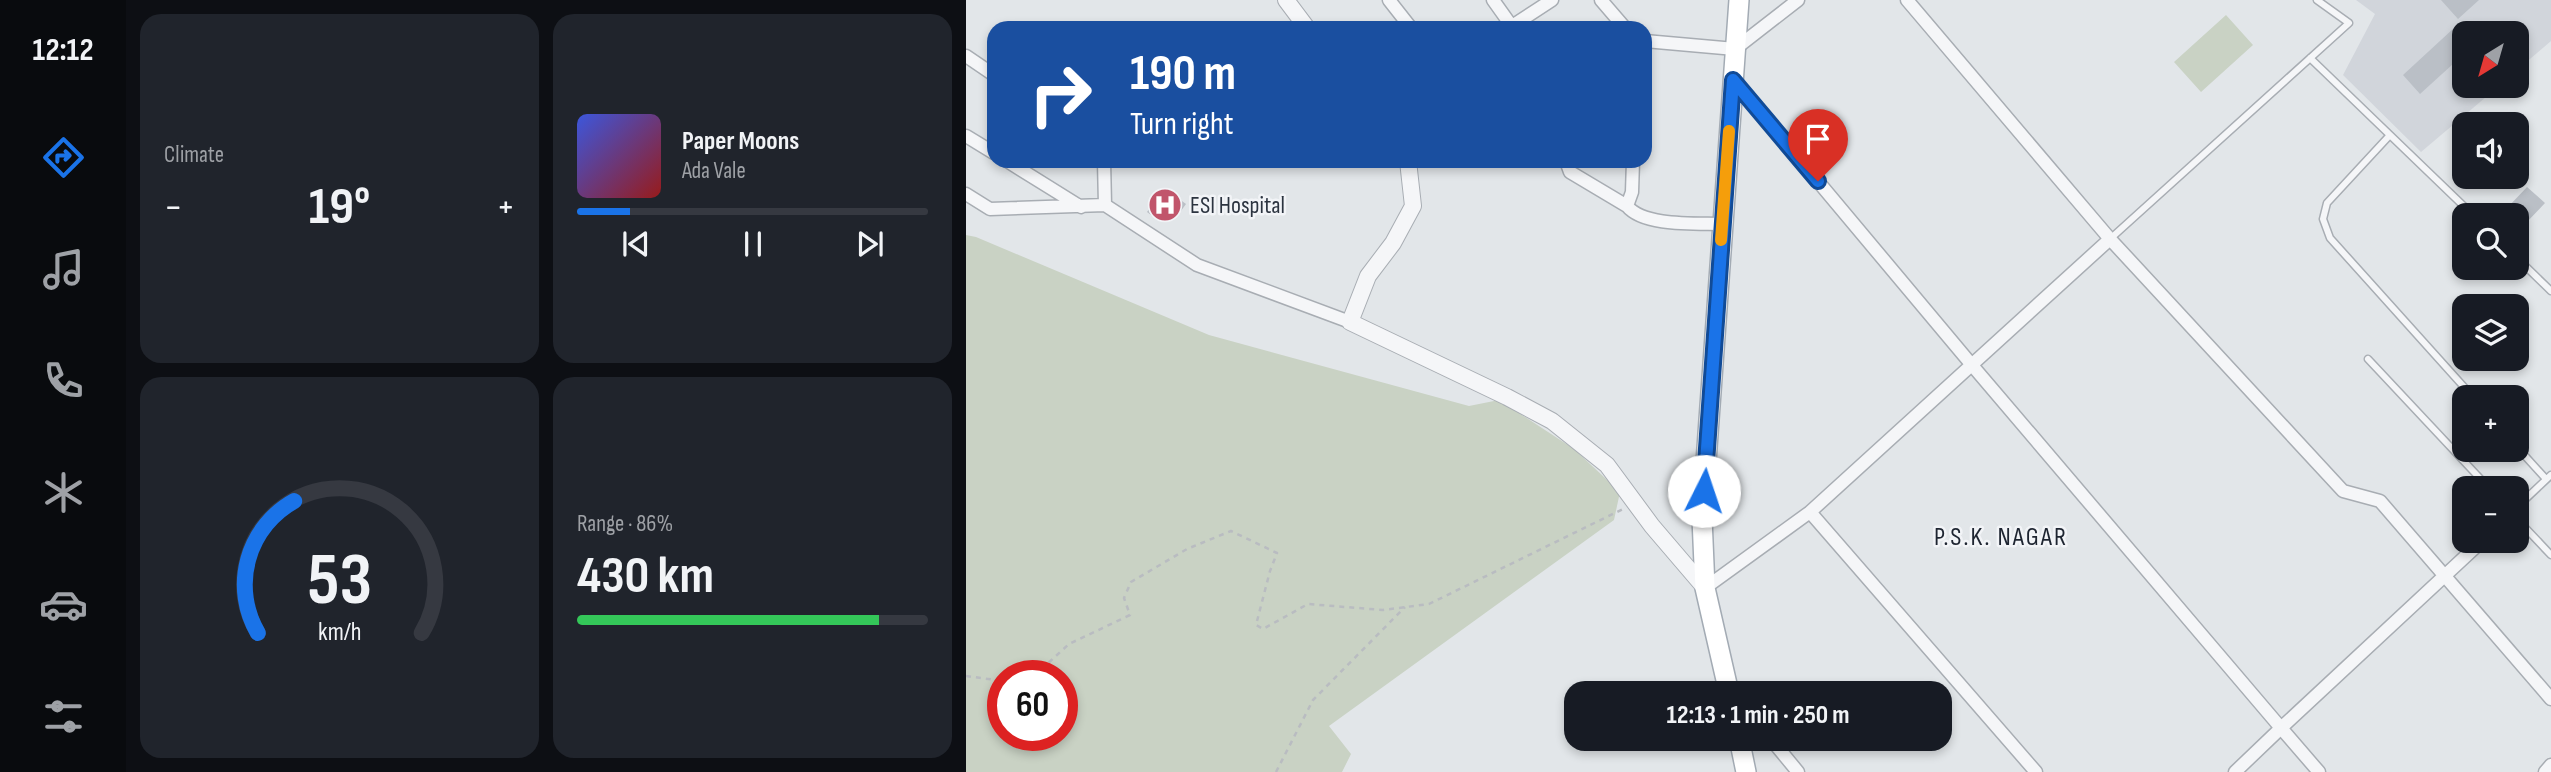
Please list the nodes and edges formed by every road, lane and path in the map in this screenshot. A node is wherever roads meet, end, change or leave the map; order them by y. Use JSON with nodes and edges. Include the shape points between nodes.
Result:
{"nodes":[{"id":1,"x":1286,"y":0,"type":"edge"},
{"id":2,"x":1390,"y":0,"type":"edge"},
{"id":3,"x":1493,"y":0,"type":"edge"},
{"id":4,"x":1552,"y":0,"type":"edge"},
{"id":5,"x":1601,"y":0,"type":"edge"},
{"id":6,"x":1740,"y":0,"type":"edge"},
{"id":7,"x":1798,"y":0,"type":"edge"},
{"id":8,"x":1907,"y":0,"type":"edge"},
{"id":9,"x":2317,"y":0,"type":"edge"},
{"id":10,"x":1302,"y":21,"type":"edge"},
{"id":11,"x":1405,"y":21,"type":"edge"},
{"id":12,"x":1507,"y":21,"type":"edge"},
{"id":13,"x":1520,"y":21,"type":"edge"},
{"id":14,"x":1619,"y":21,"type":"edge"},
{"id":15,"x":1652,"y":42,"type":"edge"},
{"id":16,"x":1735,"y":49,"type":"junction"},
{"id":17,"x":966,"y":56,"type":"edge"},
{"id":18,"x":2311,"y":58,"type":"junction"},
{"id":19,"x":987,"y":70,"type":"edge"},
{"id":20,"x":1733,"y":80,"type":"junction"},
{"id":21,"x":2390,"y":135,"type":"junction"},
{"id":22,"x":966,"y":136,"type":"edge"},
{"id":23,"x":987,"y":149,"type":"edge"},
{"id":24,"x":1018,"y":168,"type":"edge"},
{"id":25,"x":1104,"y":168,"type":"edge"},
{"id":26,"x":1409,"y":168,"type":"edge"},
{"id":27,"x":1568,"y":168,"type":"edge"},
{"id":28,"x":1633,"y":168,"type":"edge"},
{"id":29,"x":966,"y":194,"type":"edge"},
{"id":30,"x":2461,"y":203,"type":"edge"},
{"id":31,"x":1105,"y":205,"type":"junction"},
{"id":32,"x":1627,"y":206,"type":"junction"},
{"id":33,"x":1082,"y":207,"type":"junction"},
{"id":34,"x":1723,"y":224,"type":"junction"},
{"id":35,"x":2110,"y":239,"type":"junction"},
{"id":36,"x":2529,"y":269,"type":"edge"},
{"id":37,"x":2551,"y":290,"type":"edge"},
{"id":38,"x":1350,"y":322,"type":"junction"},
{"id":39,"x":2368,"y":359,"type":"dead end"},
{"id":40,"x":1971,"y":364,"type":"junction"},
{"id":41,"x":2462,"y":385,"type":"edge"},
{"id":42,"x":2529,"y":458,"type":"edge"},
{"id":43,"x":2478,"y":476,"type":"edge"},
{"id":44,"x":2549,"y":477,"type":"edge"},
{"id":45,"x":2529,"y":496,"type":"edge"},
{"id":46,"x":1635,"y":503,"type":"junction"},
{"id":47,"x":1810,"y":512,"type":"junction"},
{"id":48,"x":2529,"y":532,"type":"edge"},
{"id":49,"x":2469,"y":553,"type":"edge"},
{"id":50,"x":2551,"y":555,"type":"edge"},
{"id":51,"x":2445,"y":576,"type":"junction"},
{"id":52,"x":1705,"y":588,"type":"junction"},
{"id":53,"x":1405,"y":607,"type":"junction"},
{"id":54,"x":1052,"y":660,"type":"edge"},
{"id":55,"x":966,"y":676,"type":"edge"},
{"id":56,"x":987,"y":679,"type":"edge"},
{"id":57,"x":1727,"y":681,"type":"edge"},
{"id":58,"x":2551,"y":699,"type":"edge"},
{"id":59,"x":2281,"y":727,"type":"junction"},
{"id":60,"x":1742,"y":751,"type":"edge"},
{"id":61,"x":1781,"y":751,"type":"edge"},
{"id":62,"x":2551,"y":765,"type":"edge"},
{"id":63,"x":1276,"y":772,"type":"edge"},
{"id":64,"x":1746,"y":772,"type":"edge"},
{"id":65,"x":1798,"y":772,"type":"edge"},
{"id":66,"x":2036,"y":772,"type":"edge"},
{"id":67,"x":2235,"y":772,"type":"edge"},
{"id":68,"x":2319,"y":772,"type":"edge"},
{"id":69,"x":2545,"y":772,"type":"edge"}],
"edges":[{"from":1,"to":10,"type":"street"},
{"from":2,"to":11,"type":"street"},
{"from":3,"to":12,"type":"street"},
{"from":4,"to":13,"type":"street"},
{"from":5,"to":14,"type":"street"},
{"from":6,"to":16,"type":"main road"},
{"from":7,"to":16,"type":"street"},
{"from":8,"to":35,"type":"street"},
{"from":9,"to":18,"type":"lane","via":[[2349,23]]},
{"from":15,"to":16,"type":"street"},
{"from":16,"to":20,"type":"main road"},
{"from":17,"to":19,"type":"street"},
{"from":18,"to":21,"type":"lane"},
{"from":18,"to":35,"type":"lane"},
{"from":20,"to":34,"type":"main road"},
{"from":20,"to":40,"type":"street"},
{"from":21,"to":30,"type":"lane"},
{"from":21,"to":41,"type":"lane","via":[[2327,204],[2323,219],[2330,238]]},
{"from":22,"to":23,"type":"street"},
{"from":24,"to":33,"type":"street"},
{"from":25,"to":31,"type":"street"},
{"from":26,"to":38,"type":"street","via":[[1413,206],[1368,276]]},
{"from":27,"to":32,"type":"street"},
{"from":28,"to":32,"type":"street"},
{"from":29,"to":33,"type":"street","via":[[990,209]]},
{"from":31,"to":33,"type":"street"},
{"from":31,"to":38,"type":"street","via":[[1197,265]]},
{"from":32,"to":34,"type":"street","via":[[1634,214],[1659,221]]},
{"from":34,"to":52,"type":"main road","via":[[1702,518]]},
{"from":35,"to":40,"type":"street"},
{"from":35,"to":51,"type":"street","via":[[2343,491],[2380,501]]},
{"from":36,"to":37,"type":"lane"},
{"from":38,"to":46,"type":"street","via":[[1552,421],[1608,465]]},
{"from":39,"to":43,"type":"lane"},
{"from":40,"to":47,"type":"street"},
{"from":40,"to":59,"type":"street"},
{"from":42,"to":44,"type":"lane"},
{"from":44,"to":45,"type":"lane"},
{"from":46,"to":52,"type":"street"},
{"from":46,"to":53,"type":"path","via":[[1429,604]]},
{"from":47,"to":52,"type":"street"},
{"from":47,"to":66,"type":"street"},
{"from":48,"to":50,"type":"lane"},
{"from":49,"to":51,"type":"street"},
{"from":51,"to":58,"type":"street"},
{"from":51,"to":59,"type":"street"},
{"from":52,"to":57,"type":"main road"},
{"from":53,"to":54,"type":"path","via":[[1383,610],[1308,604],[1264,629],[1256,625],[1277,553],[1231,530],[1131,582],[1124,598],[1130,615],[1069,644]]},
{"from":53,"to":63,"type":"path","via":[[1313,700]]},
{"from":55,"to":56,"type":"path"},
{"from":59,"to":67,"type":"street"},
{"from":59,"to":68,"type":"street"},
{"from":60,"to":64,"type":"main road"},
{"from":61,"to":65,"type":"street"},
{"from":62,"to":69,"type":"street"}]}
